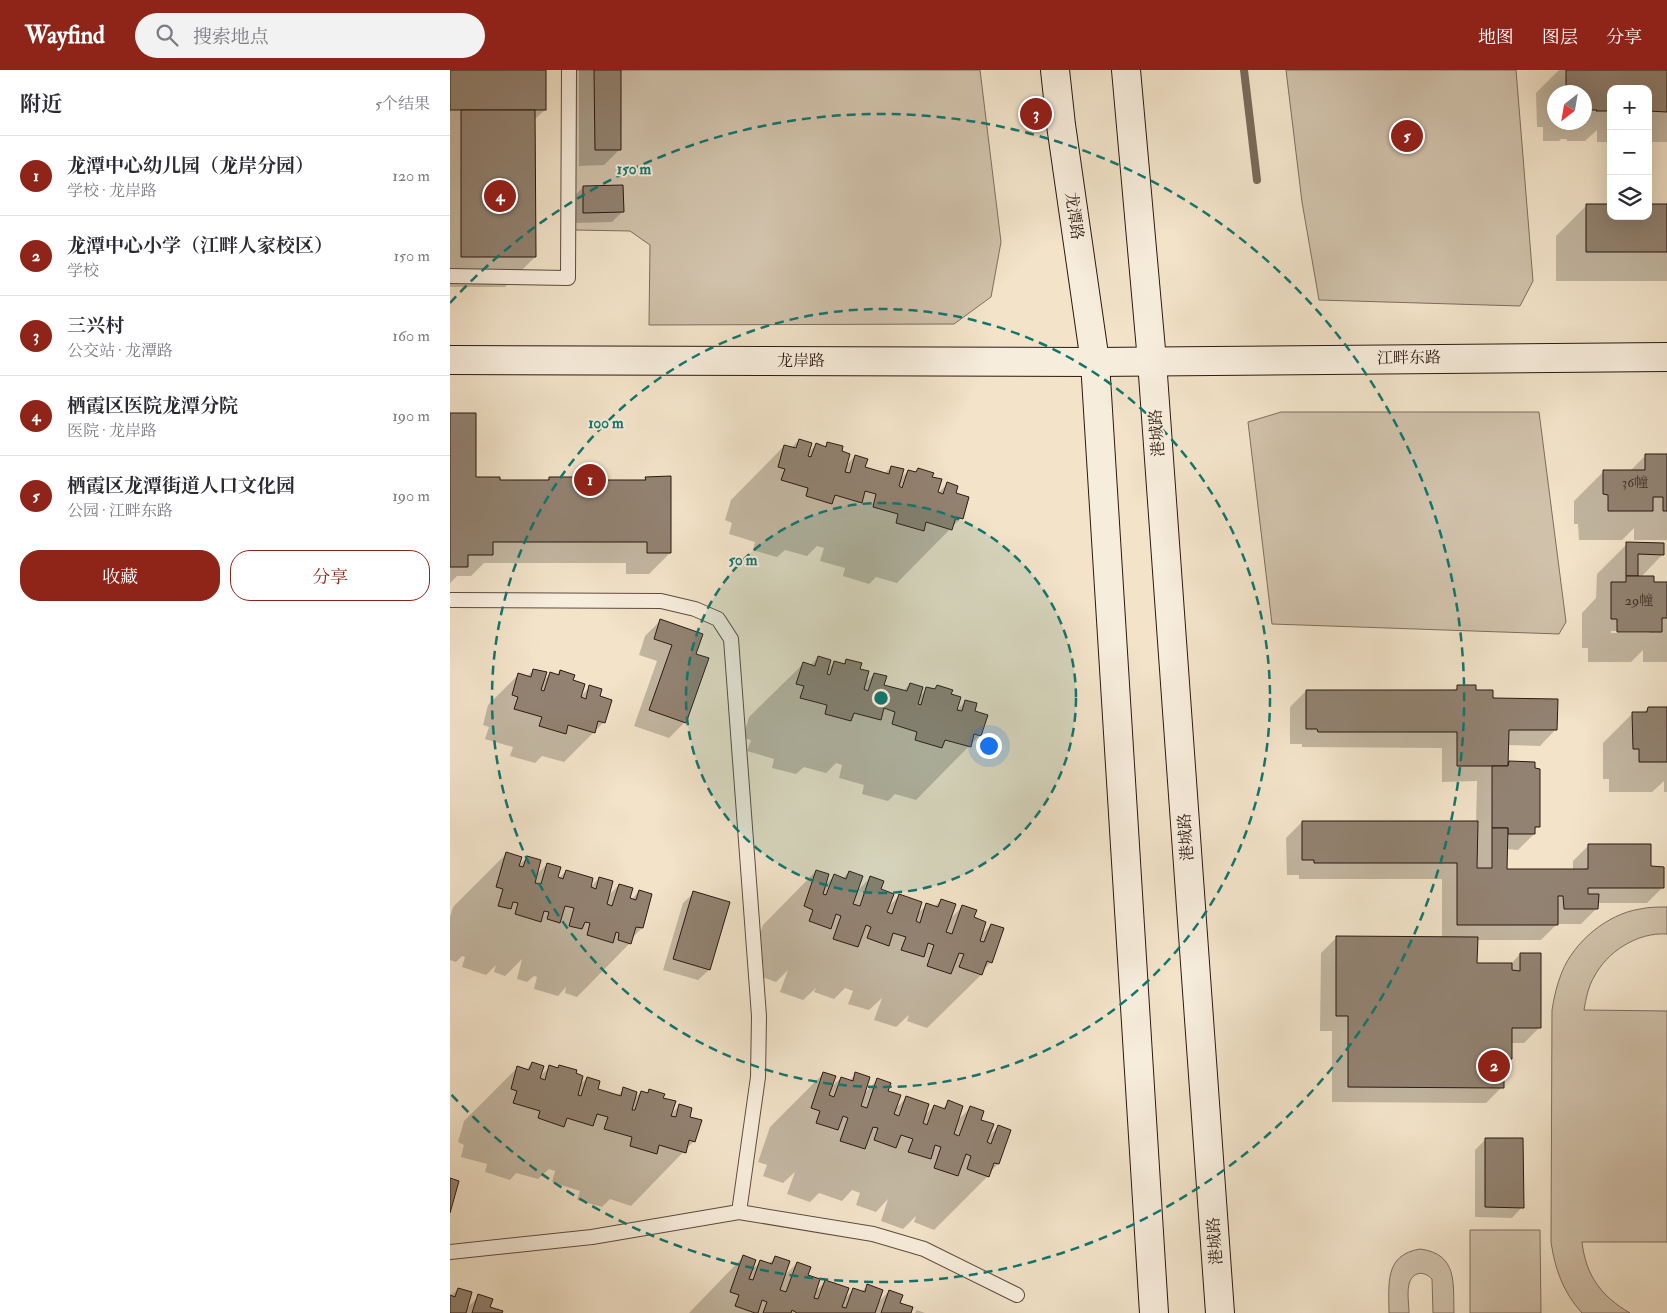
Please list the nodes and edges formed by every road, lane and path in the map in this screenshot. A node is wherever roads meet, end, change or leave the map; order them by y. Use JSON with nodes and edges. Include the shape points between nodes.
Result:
{"nodes":[{"id":1,"x":568,"y":70,"type":"edge"},
{"id":2,"x":1056,"y":70,"type":"edge"},
{"id":3,"x":1126,"y":70,"type":"edge"},
{"id":4,"x":450,"y":276,"type":"edge"},
{"id":5,"x":1667,"y":357,"type":"edge"},
{"id":6,"x":450,"y":360,"type":"edge"},
{"id":7,"x":1152,"y":361,"type":"junction"},
{"id":8,"x":1095,"y":362,"type":"junction"},
{"id":9,"x":450,"y":600,"type":"edge"},
{"id":10,"x":739,"y":1212,"type":"junction"},
{"id":11,"x":450,"y":1252,"type":"edge"},
{"id":12,"x":1017,"y":1295,"type":"dead end"},
{"id":13,"x":1154,"y":1313,"type":"edge"},
{"id":14,"x":1220,"y":1313,"type":"edge"}],
"edges":[{"from":1,"to":4,"type":"lane","via":[[568,278]]},
{"from":2,"to":8,"type":"main road","name":"龙潭路"},
{"from":3,"to":7,"type":"main road"},
{"from":5,"to":7,"type":"main road","name":"江畔东路"},
{"from":6,"to":8,"type":"main road","name":"龙岸路"},
{"from":7,"to":8,"type":"main road","name":"龙岸路"},
{"from":7,"to":14,"type":"main road","name":"港城路"},
{"from":8,"to":13,"type":"main road"},
{"from":9,"to":10,"type":"lane","via":[[661,602],[695,609],[718,619],[731,639],[759,1016],[758,1077]]},
{"from":10,"to":11,"type":"lane","via":[[592,1237]]},
{"from":10,"to":12,"type":"lane","via":[[873,1234],[924,1249]]}]}
